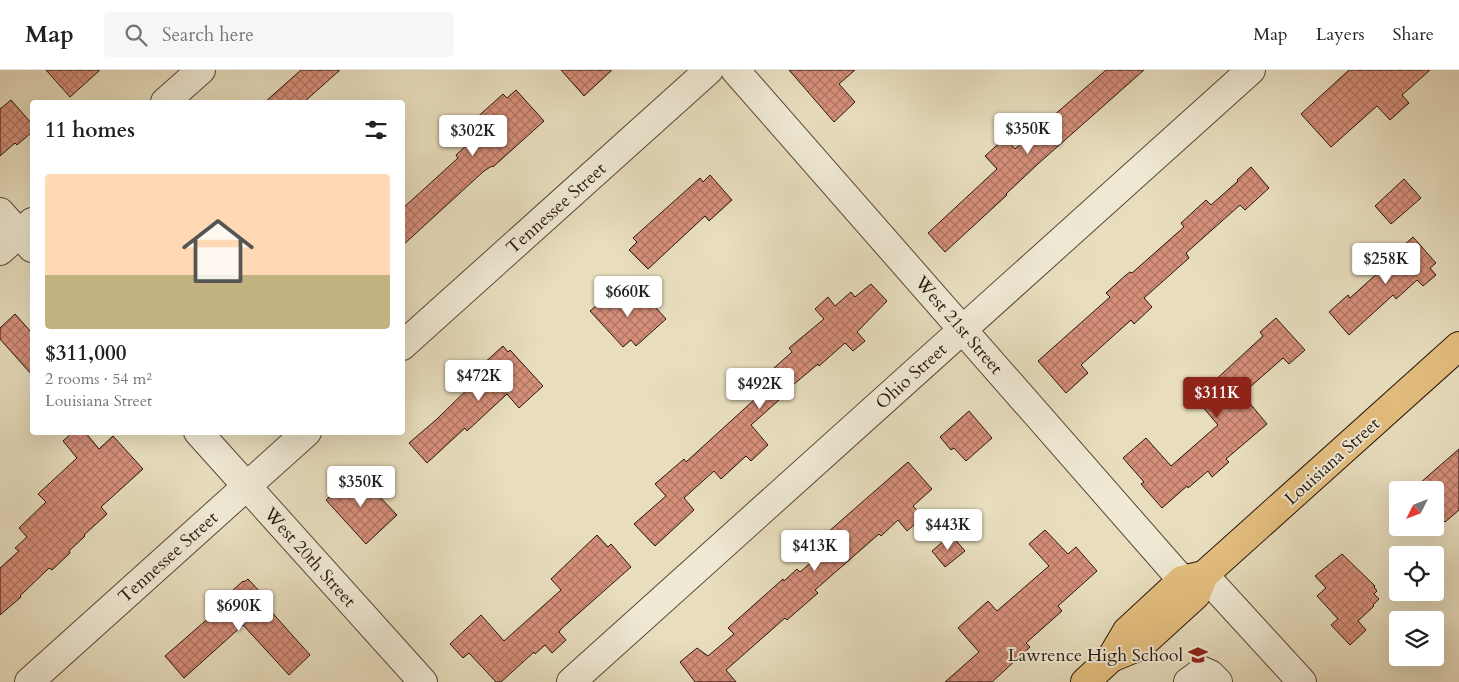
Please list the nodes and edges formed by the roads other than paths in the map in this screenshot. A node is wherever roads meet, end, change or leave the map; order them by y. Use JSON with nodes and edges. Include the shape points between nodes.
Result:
{"nodes":[{"id":1,"x":201,"y":70,"type":"edge"},
{"id":2,"x":709,"y":70,"type":"edge"},
{"id":3,"x":735,"y":70,"type":"edge"},
{"id":4,"x":1251,"y":70,"type":"edge"},
{"id":5,"x":167,"y":100,"type":"edge"},
{"id":6,"x":0,"y":212,"type":"edge"},
{"id":7,"x":21,"y":239,"type":"edge"},
{"id":8,"x":963,"y":330,"type":"junction"},
{"id":9,"x":405,"y":343,"type":"edge"},
{"id":10,"x":1459,"y":346,"type":"edge"},
{"id":11,"x":201,"y":435,"type":"edge"},
{"id":12,"x":303,"y":435,"type":"edge"},
{"id":13,"x":247,"y":486,"type":"junction"},
{"id":14,"x":1193,"y":578,"type":"junction"},
{"id":15,"x":1300,"y":681,"type":"edge"},
{"id":16,"x":30,"y":682,"type":"edge"},
{"id":17,"x":423,"y":682,"type":"edge"},
{"id":18,"x":571,"y":682,"type":"edge"},
{"id":19,"x":1085,"y":682,"type":"edge"},
{"id":20,"x":1188,"y":682,"type":"edge"},
{"id":21,"x":1218,"y":682,"type":"edge"}],
"edges":[{"from":1,"to":5,"type":"street"},
{"from":2,"to":9,"type":"street","name":"Tennessee Street"},
{"from":3,"to":8,"type":"street","name":"West 21st Street"},
{"from":4,"to":8,"type":"street","name":"Ohio Street"},
{"from":6,"to":7,"type":"street"},
{"from":8,"to":14,"type":"street","name":"West 21st Street"},
{"from":8,"to":18,"type":"street","name":"Ohio Street"},
{"from":10,"to":14,"type":"main road","name":"Louisiana Street"},
{"from":11,"to":13,"type":"street","name":"West 20th Street"},
{"from":12,"to":13,"type":"street","name":"Tennessee Street"},
{"from":13,"to":16,"type":"street","name":"Tennessee Street"},
{"from":13,"to":17,"type":"street","name":"West 20th Street"},
{"from":14,"to":15,"type":"street","name":"West 21st Street"},
{"from":14,"to":19,"type":"main road","name":"Louisiana Street","via":[[1196,595],[1140,646],[1112,658]]},
{"from":20,"to":21,"type":"street","via":[[1203,671]]}]}
